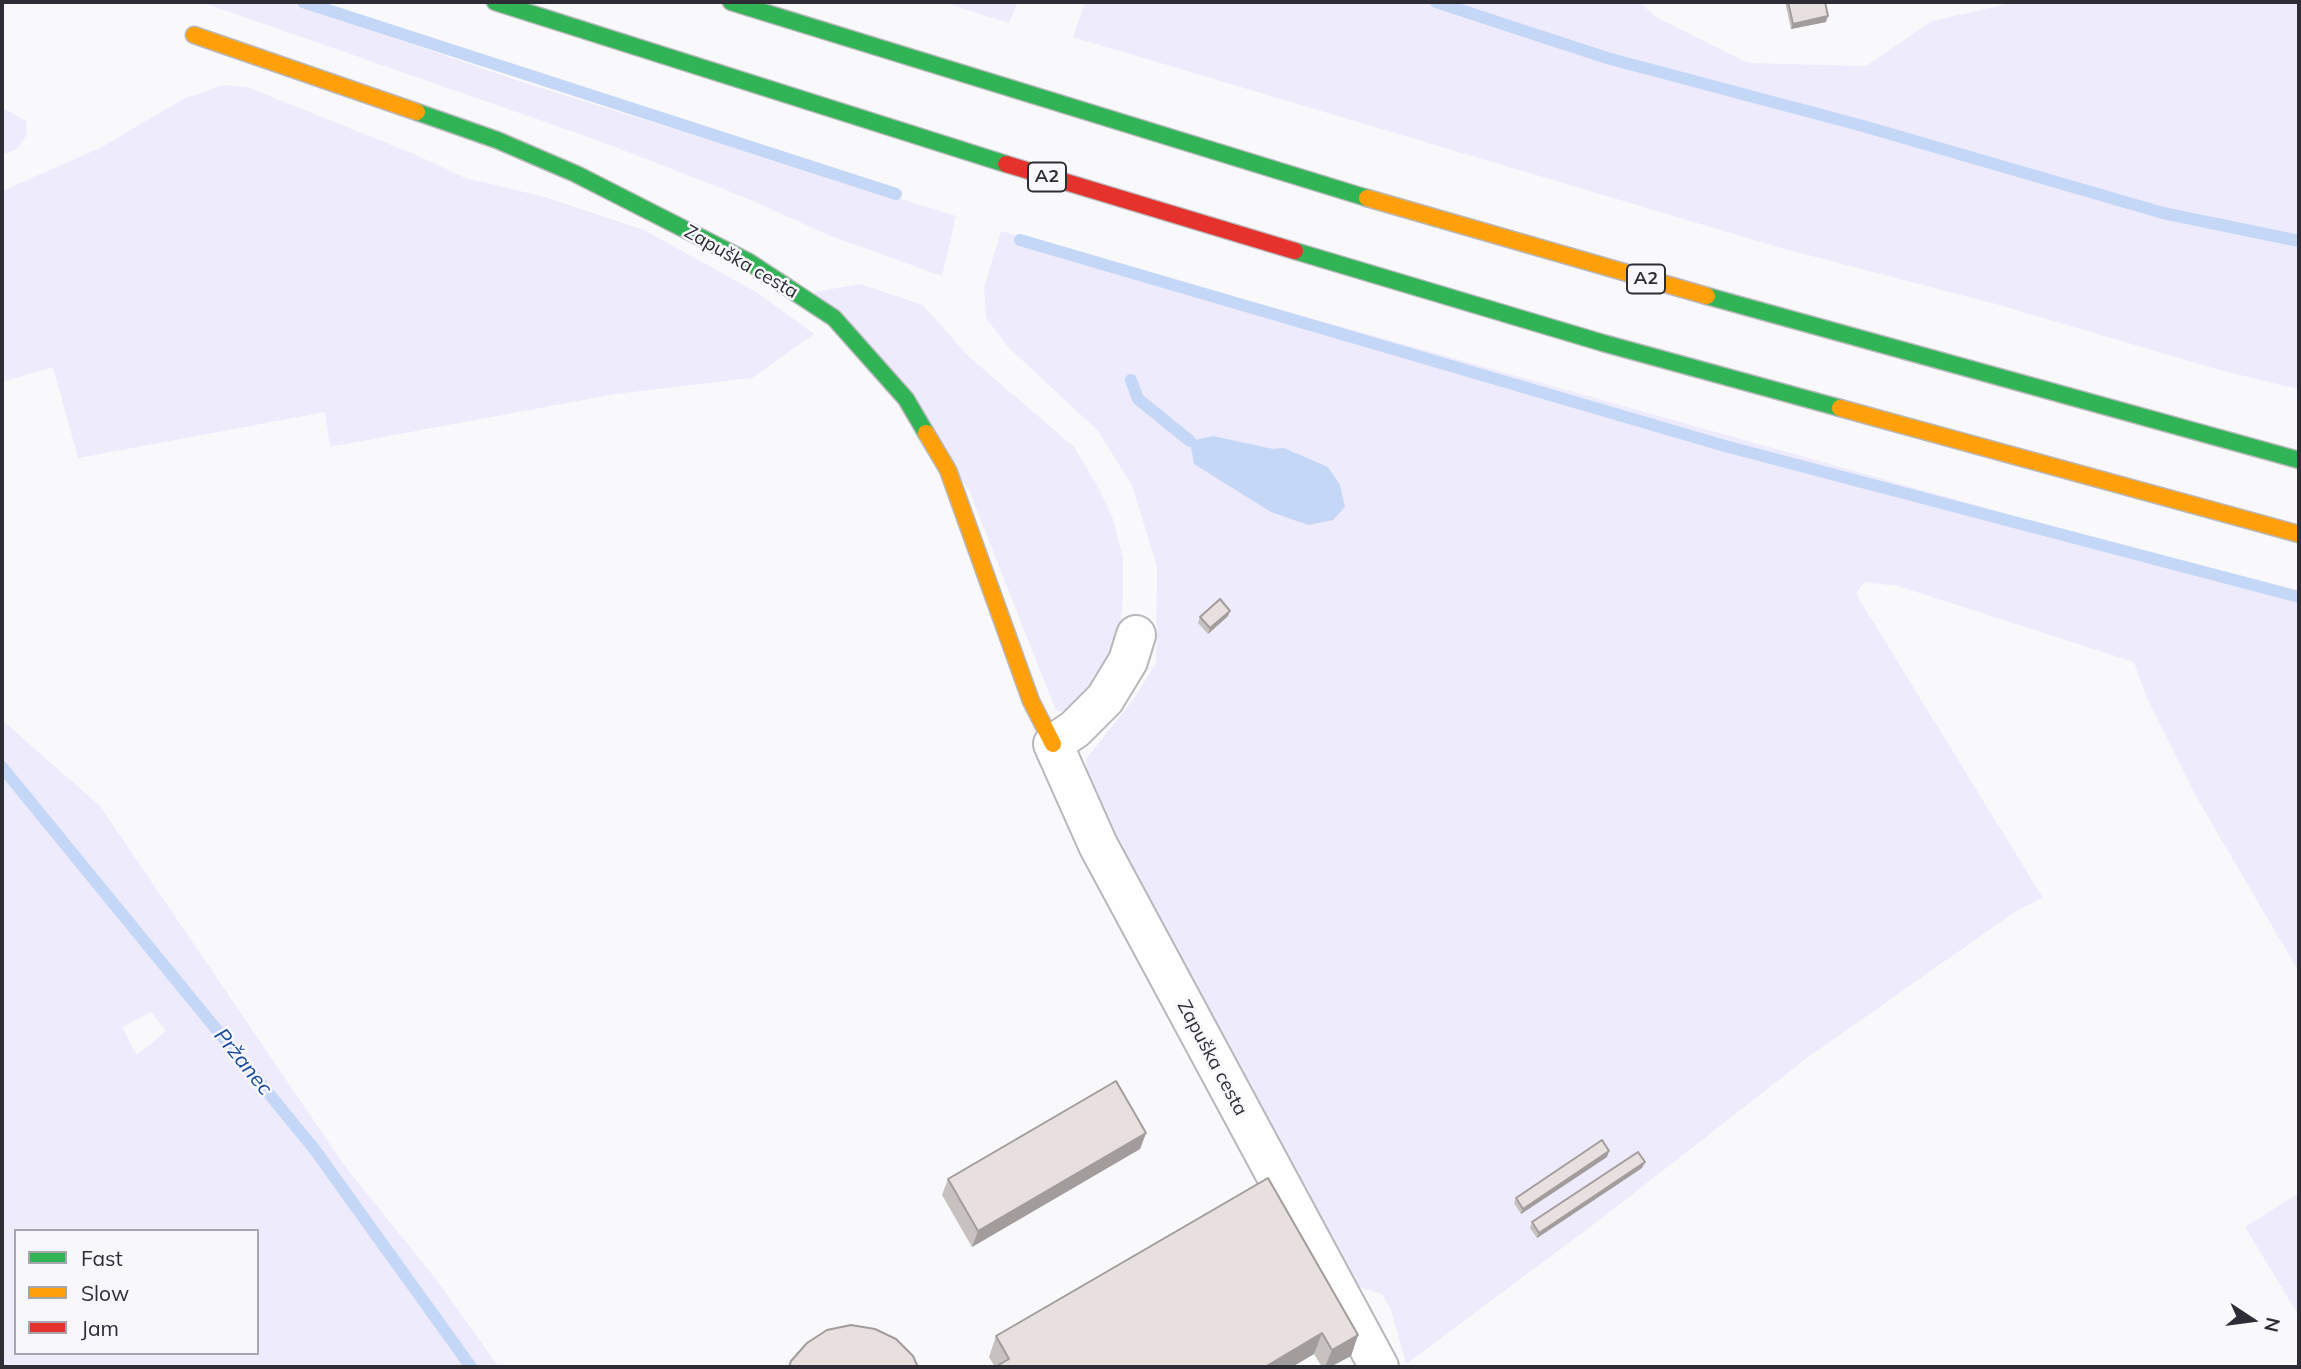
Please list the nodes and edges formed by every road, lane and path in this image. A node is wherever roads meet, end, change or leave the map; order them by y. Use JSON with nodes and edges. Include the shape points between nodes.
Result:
{"nodes":[{"id":1,"x":495,"y":2,"type":"edge"},
{"id":2,"x":731,"y":2,"type":"edge"},
{"id":3,"x":194,"y":35,"type":"dead end"},
{"id":4,"x":2299,"y":460,"type":"edge"},
{"id":5,"x":2299,"y":534,"type":"edge"},
{"id":6,"x":1136,"y":635,"type":"dead end"},
{"id":7,"x":1054,"y":744,"type":"junction"},
{"id":8,"x":1379,"y":1367,"type":"edge"}],
"edges":[{"from":1,"to":5,"type":"main road","number":"A2","via":[[939,144],[1590,339]]},
{"from":2,"to":4,"type":"main road","number":"A2","via":[[1450,223]]},
{"from":3,"to":7,"type":"main road","name":"Zapuška cesta","via":[[542,159],[749,262],[834,318],[906,399],[948,470],[1031,701]]},
{"from":6,"to":7,"type":"street","via":[[1128,661],[1105,699]]},
{"from":7,"to":8,"type":"street","name":"Zapuška cesta","via":[[1098,845]]}]}
